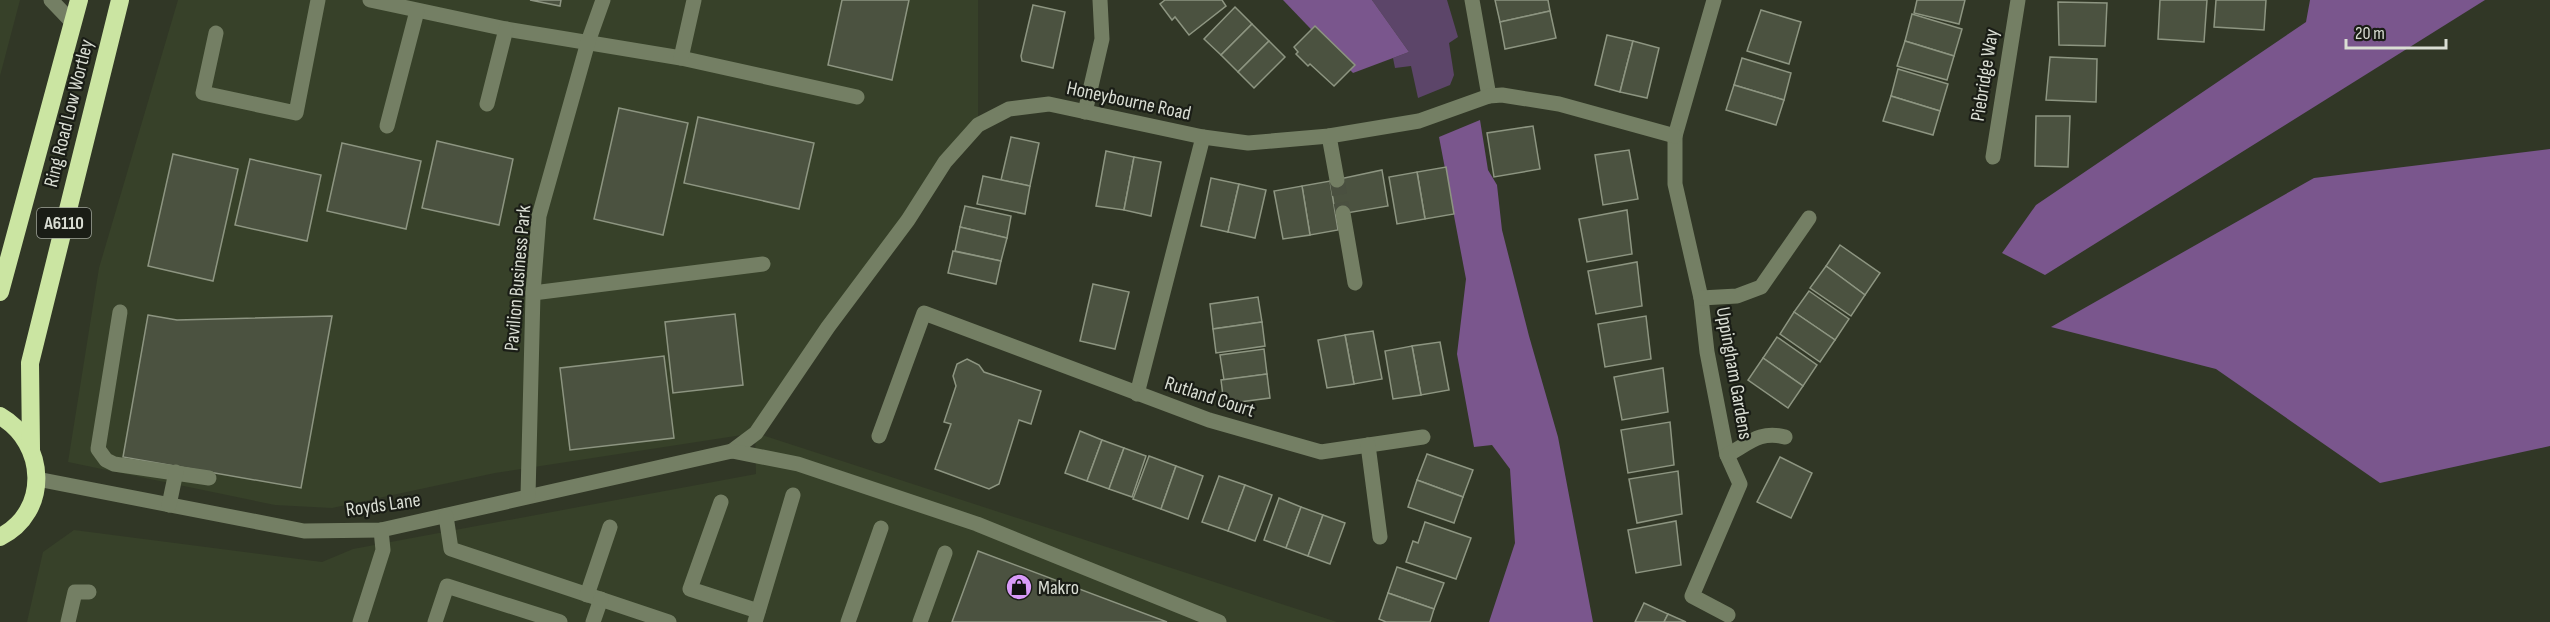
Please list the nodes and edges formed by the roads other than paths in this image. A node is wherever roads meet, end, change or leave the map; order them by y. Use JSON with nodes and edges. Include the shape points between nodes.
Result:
{"nodes":[{"id":1,"x":51,"y":0,"type":"edge"},
{"id":2,"x":79,"y":0,"type":"edge"},
{"id":3,"x":120,"y":0,"type":"edge"},
{"id":4,"x":318,"y":0,"type":"edge"},
{"id":5,"x":370,"y":0,"type":"edge"},
{"id":6,"x":603,"y":0,"type":"edge"},
{"id":7,"x":694,"y":0,"type":"edge"},
{"id":8,"x":1100,"y":0,"type":"edge"},
{"id":9,"x":1472,"y":0,"type":"edge"},
{"id":10,"x":1714,"y":0,"type":"edge"},
{"id":11,"x":2018,"y":0,"type":"edge"},
{"id":12,"x":408,"y":5,"type":"edge"},
{"id":13,"x":73,"y":23,"type":"junction"},
{"id":14,"x":506,"y":29,"type":"junction"},
{"id":15,"x":216,"y":33,"type":"dead end"},
{"id":16,"x":588,"y":42,"type":"junction"},
{"id":17,"x":681,"y":58,"type":"junction"},
{"id":18,"x":1489,"y":96,"type":"junction"},
{"id":19,"x":857,"y":97,"type":"dead end"},
{"id":20,"x":487,"y":104,"type":"dead end"},
{"id":21,"x":1085,"y":112,"type":"junction"},
{"id":22,"x":387,"y":126,"type":"dead end"},
{"id":23,"x":1329,"y":136,"type":"junction"},
{"id":24,"x":1675,"y":136,"type":"junction"},
{"id":25,"x":1203,"y":137,"type":"junction"},
{"id":26,"x":1993,"y":157,"type":"dead end"},
{"id":27,"x":1337,"y":180,"type":"tunnel mouth"},
{"id":28,"x":1342,"y":213,"type":"tunnel mouth"},
{"id":29,"x":1809,"y":218,"type":"dead end"},
{"id":30,"x":764,"y":264,"type":"dead end"},
{"id":31,"x":1355,"y":283,"type":"dead end"},
{"id":32,"x":0,"y":292,"type":"edge"},
{"id":33,"x":533,"y":293,"type":"junction"},
{"id":34,"x":1701,"y":298,"type":"junction"},
{"id":35,"x":120,"y":312,"type":"dead end"},
{"id":36,"x":1137,"y":394,"type":"junction"},
{"id":37,"x":0,"y":416,"type":"edge"},
{"id":38,"x":879,"y":436,"type":"dead end"},
{"id":39,"x":1423,"y":436,"type":"dead end"},
{"id":40,"x":1785,"y":437,"type":"dead end"},
{"id":41,"x":1368,"y":445,"type":"junction"},
{"id":42,"x":31,"y":449,"type":"junction"},
{"id":43,"x":732,"y":451,"type":"junction"},
{"id":44,"x":1728,"y":455,"type":"junction"},
{"id":45,"x":176,"y":472,"type":"junction"},
{"id":46,"x":209,"y":478,"type":"dead end"},
{"id":47,"x":37,"y":479,"type":"junction"},
{"id":48,"x":793,"y":495,"type":"dead end"},
{"id":49,"x":528,"y":496,"type":"junction"},
{"id":50,"x":721,"y":502,"type":"dead end"},
{"id":51,"x":169,"y":505,"type":"junction"},
{"id":52,"x":446,"y":516,"type":"junction"},
{"id":53,"x":610,"y":527,"type":"dead end"},
{"id":54,"x":881,"y":528,"type":"dead end"},
{"id":55,"x":381,"y":530,"type":"junction"},
{"id":56,"x":4,"y":535,"type":"edge"},
{"id":57,"x":1380,"y":537,"type":"dead end"},
{"id":58,"x":0,"y":552,"type":"edge"},
{"id":59,"x":945,"y":553,"type":"dead end"},
{"id":60,"x":89,"y":592,"type":"dead end"},
{"id":61,"x":594,"y":597,"type":"junction"},
{"id":62,"x":1728,"y":615,"type":"dead end"},
{"id":63,"x":519,"y":616,"type":"edge"},
{"id":64,"x":756,"y":617,"type":"edge"},
{"id":65,"x":68,"y":622,"type":"edge"},
{"id":66,"x":360,"y":622,"type":"edge"},
{"id":67,"x":435,"y":622,"type":"edge"},
{"id":68,"x":560,"y":622,"type":"edge"},
{"id":69,"x":593,"y":622,"type":"edge"},
{"id":70,"x":669,"y":622,"type":"edge"},
{"id":71,"x":848,"y":622,"type":"edge"},
{"id":72,"x":920,"y":622,"type":"edge"},
{"id":73,"x":1219,"y":622,"type":"edge"}],
"edges":[{"from":1,"to":13,"type":"street"},
{"from":2,"to":13,"type":"highway","name":"Ring Road Low Wortley","number":"A6110"},
{"from":3,"to":42,"type":"highway","name":"Ring Road Low Wortley","number":"A6110","via":[[30,363]]},
{"from":4,"to":15,"type":"street","via":[[296,113],[203,93]]},
{"from":5,"to":12,"type":"street"},
{"from":6,"to":16,"type":"street","name":"Pavilion Business Park"},
{"from":7,"to":17,"type":"street"},
{"from":8,"to":21,"type":"street","via":[[1102,39]]},
{"from":9,"to":18,"type":"street"},
{"from":10,"to":24,"type":"street"},
{"from":11,"to":26,"type":"street","name":"Piebridge Way"},
{"from":12,"to":14,"type":"street"},
{"from":12,"to":22,"type":"street"},
{"from":13,"to":32,"type":"highway","name":"Ring Road Low Wortley","number":"A6110"},
{"from":14,"to":16,"type":"street"},
{"from":14,"to":20,"type":"street"},
{"from":16,"to":17,"type":"street"},
{"from":16,"to":33,"type":"street","name":"Pavilion Business Park","via":[[539,216]]},
{"from":17,"to":19,"type":"street"},
{"from":18,"to":23,"type":"street","name":"Honeybourne Road","via":[[1419,121]]},
{"from":18,"to":24,"type":"street","name":"Honeybourne Road","via":[[1559,104]]},
{"from":21,"to":25,"type":"street","name":"Honeybourne Road"},
{"from":21,"to":43,"type":"street","name":"Honeybourne Road","via":[[1049,104],[1009,109],[978,125],[945,162],[756,433]]},
{"from":23,"to":25,"type":"street","name":"Honeybourne Road","via":[[1248,143]]},
{"from":23,"to":27,"type":"street"},
{"from":24,"to":34,"type":"street","name":"Uppingham Gardens","via":[[1675,184]]},
{"from":25,"to":36,"type":"street","name":"Rutland Court"},
{"from":28,"to":31,"type":"street"},
{"from":29,"to":34,"type":"street","name":"Uppingham Gardens","via":[[1761,287],[1737,296]]},
{"from":30,"to":33,"type":"street"},
{"from":33,"to":49,"type":"street","name":"Pavilion Business Park"},
{"from":34,"to":44,"type":"street","name":"Uppingham Gardens","via":[[1707,352]]},
{"from":35,"to":45,"type":"street","via":[[98,449],[114,464]]},
{"from":36,"to":38,"type":"street","via":[[924,313]]},
{"from":36,"to":41,"type":"street","name":"Rutland Court","via":[[1209,420],[1321,452]]},
{"from":37,"to":42,"type":"highway","number":"A6110","via":[[22,434]]},
{"from":39,"to":41,"type":"street","name":"Rutland Court"},
{"from":40,"to":44,"type":"street","name":"Uppingham Gardens","via":[[1772,433],[1756,438]]},
{"from":41,"to":57,"type":"street"},
{"from":42,"to":47,"type":"highway","number":"A6110"},
{"from":43,"to":49,"type":"street","name":"Royds Lane"},
{"from":43,"to":73,"type":"street","via":[[798,464],[977,524]]},
{"from":44,"to":62,"type":"street","name":"Uppingham Gardens","via":[[1740,484],[1692,596]]},
{"from":45,"to":46,"type":"street"},
{"from":45,"to":51,"type":"street"},
{"from":47,"to":51,"type":"street","name":"Royds Lane"},
{"from":47,"to":56,"type":"highway","number":"A6110","via":[[34,498],[25,516]]},
{"from":48,"to":64,"type":"street"},
{"from":49,"to":52,"type":"street","name":"Royds Lane"},
{"from":50,"to":64,"type":"street","via":[[690,589]]},
{"from":51,"to":55,"type":"street","name":"Royds Lane","via":[[304,531]]},
{"from":52,"to":55,"type":"street","name":"Royds Lane"},
{"from":52,"to":61,"type":"street","via":[[451,549]]},
{"from":53,"to":61,"type":"street"},
{"from":54,"to":71,"type":"street"},
{"from":55,"to":66,"type":"street","via":[[383,550]]},
{"from":56,"to":58,"type":"highway","number":"A6110"},
{"from":59,"to":72,"type":"street"},
{"from":60,"to":65,"type":"street","via":[[75,592]]},
{"from":61,"to":69,"type":"street"},
{"from":61,"to":70,"type":"street"},
{"from":63,"to":67,"type":"street","via":[[447,586]]},
{"from":63,"to":68,"type":"street"}]}
